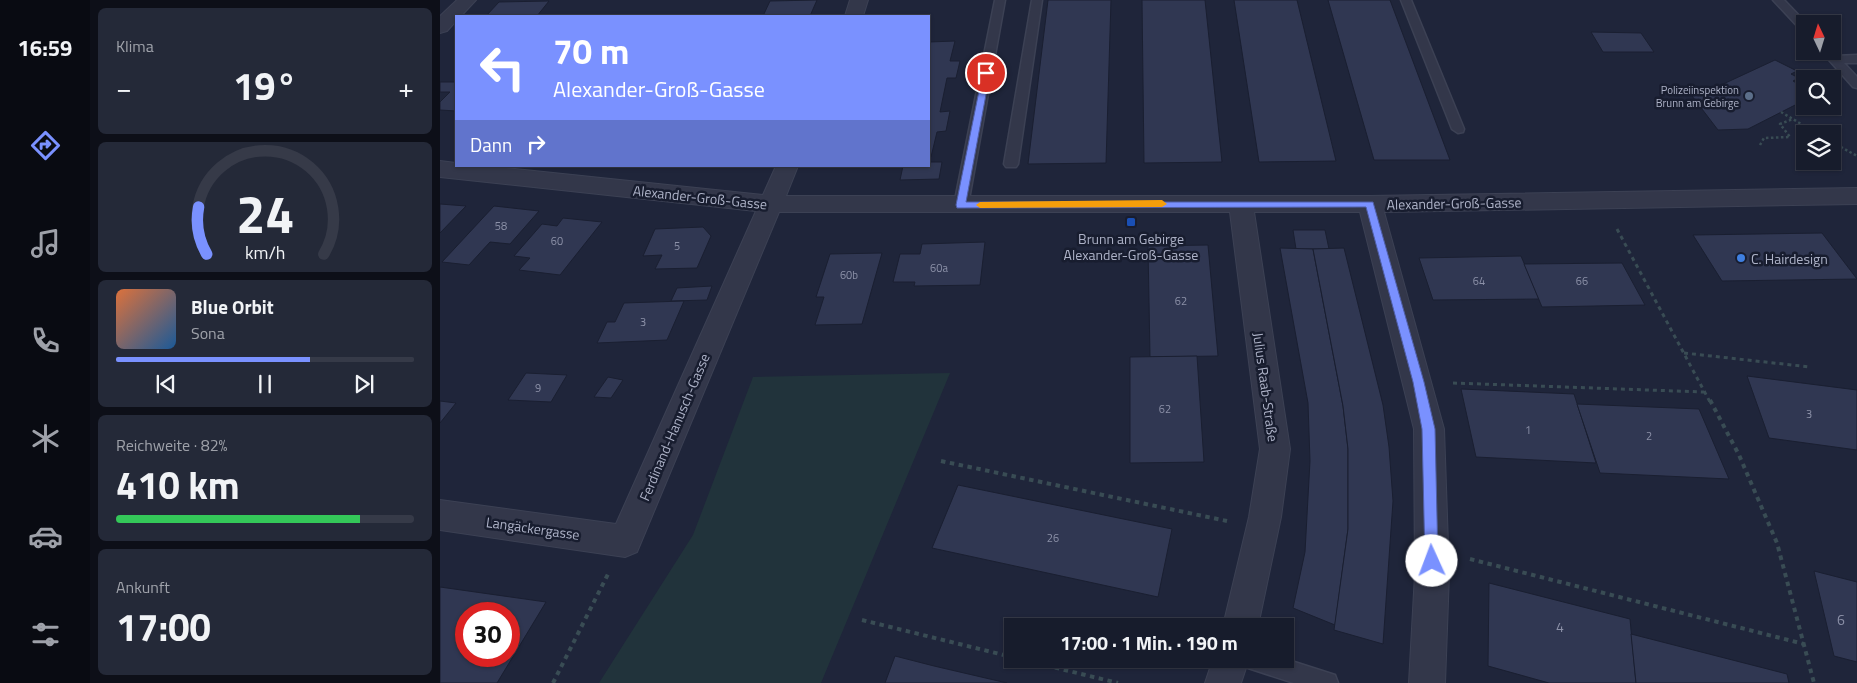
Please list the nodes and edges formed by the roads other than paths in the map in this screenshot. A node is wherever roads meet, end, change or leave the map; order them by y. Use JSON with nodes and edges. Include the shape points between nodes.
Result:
{"nodes":[{"id":1,"x":467,"y":0,"type":"edge"},
{"id":2,"x":859,"y":0,"type":"edge"},
{"id":3,"x":1000,"y":0,"type":"edge"},
{"id":4,"x":1037,"y":0,"type":"edge"},
{"id":5,"x":1406,"y":0,"type":"edge"},
{"id":6,"x":1778,"y":0,"type":"edge"},
{"id":7,"x":854,"y":15,"type":"edge"},
{"id":8,"x":1796,"y":19,"type":"edge"},
{"id":9,"x":440,"y":27,"type":"edge"},
{"id":10,"x":1841,"y":57,"type":"edge"},
{"id":11,"x":1857,"y":59,"type":"edge"},
{"id":12,"x":1835,"y":60,"type":"edge"},
{"id":13,"x":1857,"y":84,"type":"edge"},
{"id":14,"x":1458,"y":129,"type":"dead end"},
{"id":15,"x":1011,"y":164,"type":"dead end"},
{"id":16,"x":787,"y":167,"type":"edge"},
{"id":17,"x":440,"y":169,"type":"edge"},
{"id":18,"x":1857,"y":196,"type":"edge"},
{"id":19,"x":769,"y":204,"type":"junction"},
{"id":20,"x":1370,"y":204,"type":"junction"},
{"id":21,"x":961,"y":205,"type":"junction"},
{"id":22,"x":1241,"y":205,"type":"junction"},
{"id":23,"x":440,"y":515,"type":"edge"},
{"id":24,"x":625,"y":541,"type":"joint"},
{"id":25,"x":1242,"y":618,"type":"edge"},
{"id":26,"x":1229,"y":668,"type":"edge"},
{"id":27,"x":1281,"y":668,"type":"edge"},
{"id":28,"x":1223,"y":683,"type":"edge"},
{"id":29,"x":1327,"y":683,"type":"edge"},
{"id":30,"x":1427,"y":683,"type":"edge"}],
"edges":[{"from":1,"to":9,"type":"street"},
{"from":2,"to":7,"type":"street"},
{"from":3,"to":21,"type":"lane"},
{"from":4,"to":15,"type":"lane"},
{"from":5,"to":14,"type":"lane"},
{"from":6,"to":8,"type":"lane"},
{"from":10,"to":11,"type":"lane"},
{"from":12,"to":13,"type":"lane"},
{"from":16,"to":19,"type":"street","name":"Ferdinand-Hanusch-Gasse"},
{"from":17,"to":19,"type":"street","name":"Alexander-Groß-Gasse"},
{"from":18,"to":20,"type":"street","name":"Alexander-Groß-Gasse"},
{"from":19,"to":21,"type":"street","name":"Alexander-Groß-Gasse"},
{"from":19,"to":24,"type":"street","name":"Ferdinand-Hanusch-Gasse"},
{"from":20,"to":22,"type":"street","name":"Alexander-Groß-Gasse"},
{"from":20,"to":30,"type":"street","via":[[1429,429],[1432,574]]},
{"from":21,"to":22,"type":"street","name":"Alexander-Groß-Gasse"},
{"from":22,"to":25,"type":"street","name":"Julius Raab-Straße","via":[[1275,449],[1263,528]]},
{"from":23,"to":24,"type":"street","name":"Langäckergasse"},
{"from":26,"to":28,"type":"street"},
{"from":27,"to":29,"type":"lane"}]}
